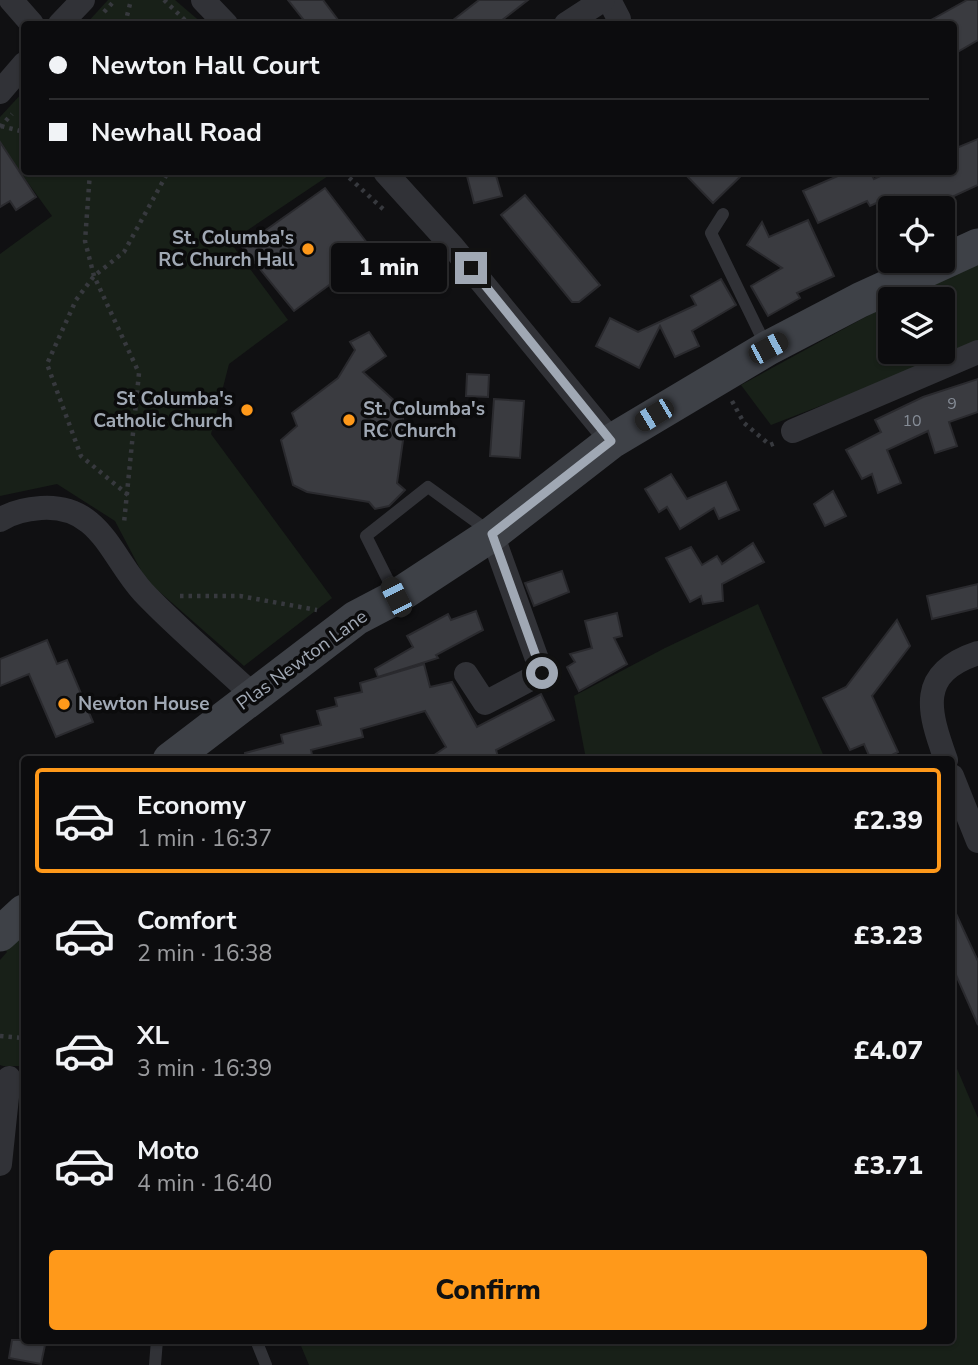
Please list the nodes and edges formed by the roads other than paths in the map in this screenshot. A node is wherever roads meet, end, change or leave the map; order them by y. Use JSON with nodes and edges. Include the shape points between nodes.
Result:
{"nodes":[{"id":1,"x":11,"y":0,"type":"edge"},
{"id":2,"x":83,"y":0,"type":"edge"},
{"id":3,"x":603,"y":0,"type":"edge"},
{"id":4,"x":205,"y":1,"type":"edge"},
{"id":5,"x":29,"y":21,"type":"edge"},
{"id":6,"x":63,"y":21,"type":"edge"},
{"id":7,"x":223,"y":21,"type":"edge"},
{"id":8,"x":571,"y":21,"type":"edge"},
{"id":9,"x":21,"y":68,"type":"edge"},
{"id":10,"x":0,"y":92,"type":"edge"},
{"id":11,"x":388,"y":175,"type":"edge"},
{"id":12,"x":723,"y":214,"type":"dead end"},
{"id":13,"x":978,"y":246,"type":"edge"},
{"id":14,"x":768,"y":348,"type":"junction"},
{"id":15,"x":978,"y":352,"type":"edge"},
{"id":16,"x":793,"y":431,"type":"road end"},
{"id":17,"x":611,"y":441,"type":"junction"},
{"id":18,"x":0,"y":520,"type":"edge"},
{"id":19,"x":492,"y":534,"type":"junction"},
{"id":20,"x":396,"y":597,"type":"junction"},
{"id":21,"x":978,"y":653,"type":"edge"},
{"id":22,"x":466,"y":674,"type":"dead end"},
{"id":23,"x":253,"y":695,"type":"junction"},
{"id":24,"x":175,"y":756,"type":"edge"},
{"id":25,"x":945,"y":756,"type":"edge"},
{"id":26,"x":955,"y":784,"type":"edge"},
{"id":27,"x":978,"y":841,"type":"edge"},
{"id":28,"x":21,"y":915,"type":"edge"},
{"id":29,"x":0,"y":934,"type":"edge"},
{"id":30,"x":11,"y":1078,"type":"edge"},
{"id":31,"x":0,"y":1164,"type":"edge"},
{"id":32,"x":157,"y":1344,"type":"edge"},
{"id":33,"x":258,"y":1344,"type":"edge"},
{"id":34,"x":155,"y":1365,"type":"edge"},
{"id":35,"x":266,"y":1365,"type":"edge"}],
"edges":[{"from":1,"to":5,"type":"street"},
{"from":2,"to":6,"type":"street"},
{"from":3,"to":8,"type":"street"},
{"from":4,"to":7,"type":"street"},
{"from":9,"to":10,"type":"street"},
{"from":11,"to":17,"type":"street","via":[[453,247]]},
{"from":12,"to":14,"type":"lane","via":[[711,233]]},
{"from":13,"to":14,"type":"street","name":"Plas Newton Lane"},
{"from":14,"to":17,"type":"street","name":"Plas Newton Lane"},
{"from":15,"to":16,"type":"street"},
{"from":17,"to":19,"type":"street","name":"Plas Newton Lane"},
{"from":18,"to":23,"type":"street","via":[[10,514],[55,507],[85,518],[119,555],[141,590]]},
{"from":19,"to":20,"type":"street","name":"Plas Newton Lane"},
{"from":19,"to":20,"type":"lane","via":[[428,487],[366,536]]},
{"from":19,"to":22,"type":"street","via":[[542,673],[485,703]]},
{"from":20,"to":23,"type":"street","name":"Plas Newton Lane","via":[[356,618]]},
{"from":21,"to":25,"type":"street","via":[[956,660],[936,682],[929,709]]},
{"from":23,"to":24,"type":"street","name":"Plas Newton Lane"},
{"from":26,"to":27,"type":"street"},
{"from":28,"to":29,"type":"street"},
{"from":30,"to":31,"type":"street"},
{"from":32,"to":34,"type":"lane"},
{"from":33,"to":35,"type":"lane"}]}
